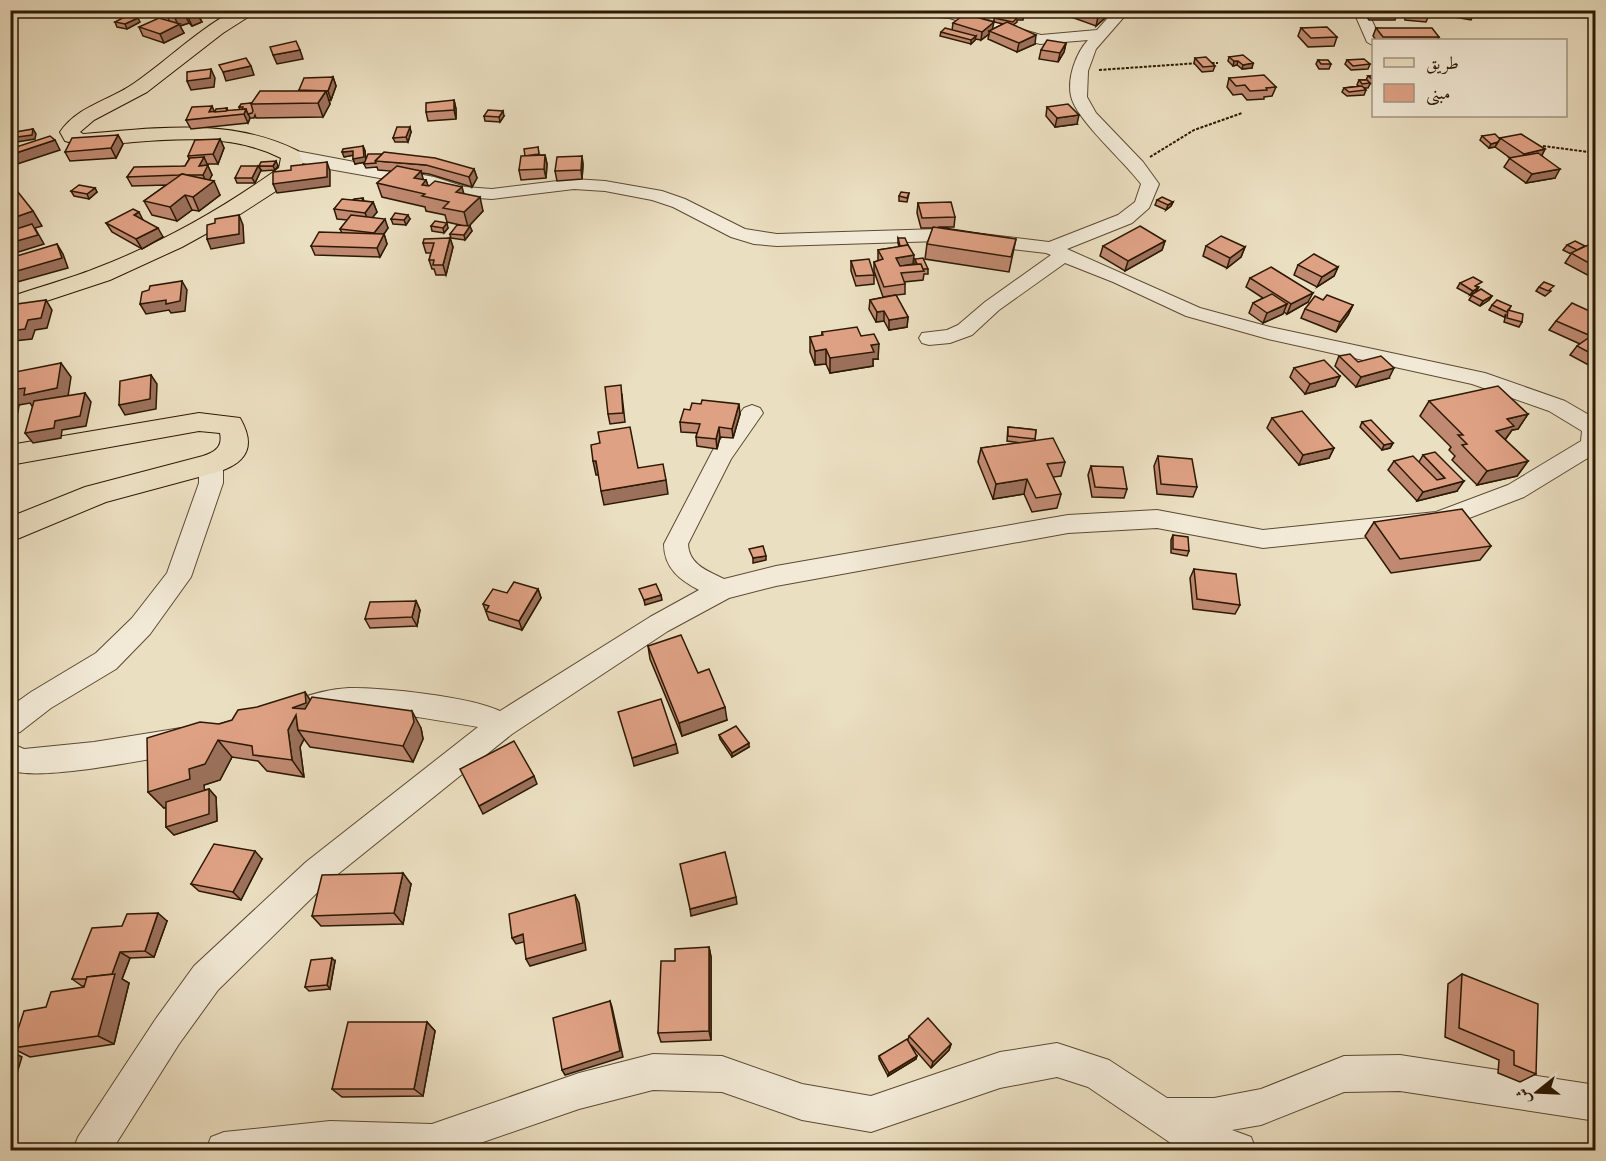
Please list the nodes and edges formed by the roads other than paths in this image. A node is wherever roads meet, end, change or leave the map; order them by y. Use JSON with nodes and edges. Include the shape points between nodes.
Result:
{"nodes":[{"id":1,"x":250,"y":10,"type":"edge"},
{"id":2,"x":906,"y":10,"type":"edge"},
{"id":3,"x":1123,"y":10,"type":"edge"},
{"id":4,"x":1360,"y":10,"type":"edge"},
{"id":5,"x":992,"y":17,"type":"edge"},
{"id":6,"x":1100,"y":34,"type":"junction"},
{"id":7,"x":1373,"y":39,"type":"edge"},
{"id":8,"x":291,"y":154,"type":"junction"},
{"id":9,"x":1058,"y":252,"type":"junction"},
{"id":10,"x":10,"y":306,"type":"edge"},
{"id":11,"x":928,"y":338,"type":"dead end"},
{"id":12,"x":752,"y":413,"type":"dead end"},
{"id":13,"x":10,"y":455,"type":"edge"},
{"id":14,"x":211,"y":464,"type":"junction"},
{"id":15,"x":10,"y":531,"type":"edge"},
{"id":16,"x":722,"y":590,"type":"junction"},
{"id":17,"x":285,"y":712,"type":"edge"},
{"id":18,"x":10,"y":723,"type":"edge"},
{"id":19,"x":502,"y":725,"type":"junction"},
{"id":20,"x":208,"y":734,"type":"edge"},
{"id":21,"x":10,"y":756,"type":"edge"},
{"id":22,"x":1596,"y":1103,"type":"edge"},
{"id":23,"x":1162,"y":1116,"type":"junction"},
{"id":24,"x":91,"y":1150,"type":"edge"},
{"id":25,"x":224,"y":1150,"type":"edge"},
{"id":26,"x":1238,"y":1150,"type":"edge"}],
"edges":[{"from":1,"to":8,"type":"main road","via":[[224,23],[123,98],[75,123],[69,132],[83,140],[225,135],[277,146]]},
{"from":2,"to":5,"type":"street"},
{"from":3,"to":6,"type":"street"},
{"from":4,"to":7,"type":"street"},
{"from":5,"to":6,"type":"street","via":[[1040,40]]},
{"from":6,"to":9,"type":"street","via":[[1089,48],[1080,71],[1079,97],[1089,115],[1149,184],[1143,204],[1125,219]]},
{"from":8,"to":9,"type":"street","via":[[434,182],[463,192],[492,194],[574,184],[656,195],[754,238],[940,235]]},
{"from":8,"to":10,"type":"main road","via":[[288,171],[280,177],[146,257]]},
{"from":9,"to":11,"type":"street","via":[[965,330]]},
{"from":9,"to":16,"type":"street","via":[[1193,312],[1268,333],[1478,378],[1547,403],[1594,428],[1592,445],[1516,491],[1438,521],[1263,539],[1157,519],[1068,524],[776,576]]},
{"from":12,"to":16,"type":"street","via":[[721,456],[676,544],[675,554],[683,568]]},
{"from":13,"to":14,"type":"main road","via":[[199,422],[230,425],[235,444],[231,452]]},
{"from":14,"to":15,"type":"main road","via":[[96,494]]},
{"from":14,"to":18,"type":"street","via":[[211,483],[178,577],[141,626],[106,661]]},
{"from":16,"to":19,"type":"street","via":[[659,624]]},
{"from":17,"to":19,"type":"street","via":[[348,700],[422,706],[483,716]]},
{"from":19,"to":24,"type":"street","via":[[317,872],[206,978]]},
{"from":20,"to":21,"type":"street","via":[[94,755],[22,762]]},
{"from":22,"to":23,"type":"street","via":[[1400,1073],[1344,1074],[1261,1107],[1214,1116]]},
{"from":23,"to":25,"type":"street","via":[[1097,1072],[1057,1060],[1000,1070],[871,1114],[802,1102],[722,1074],[653,1072],[579,1091],[432,1142],[330,1139]]},
{"from":23,"to":26,"type":"street","via":[[1200,1142]]}]}
